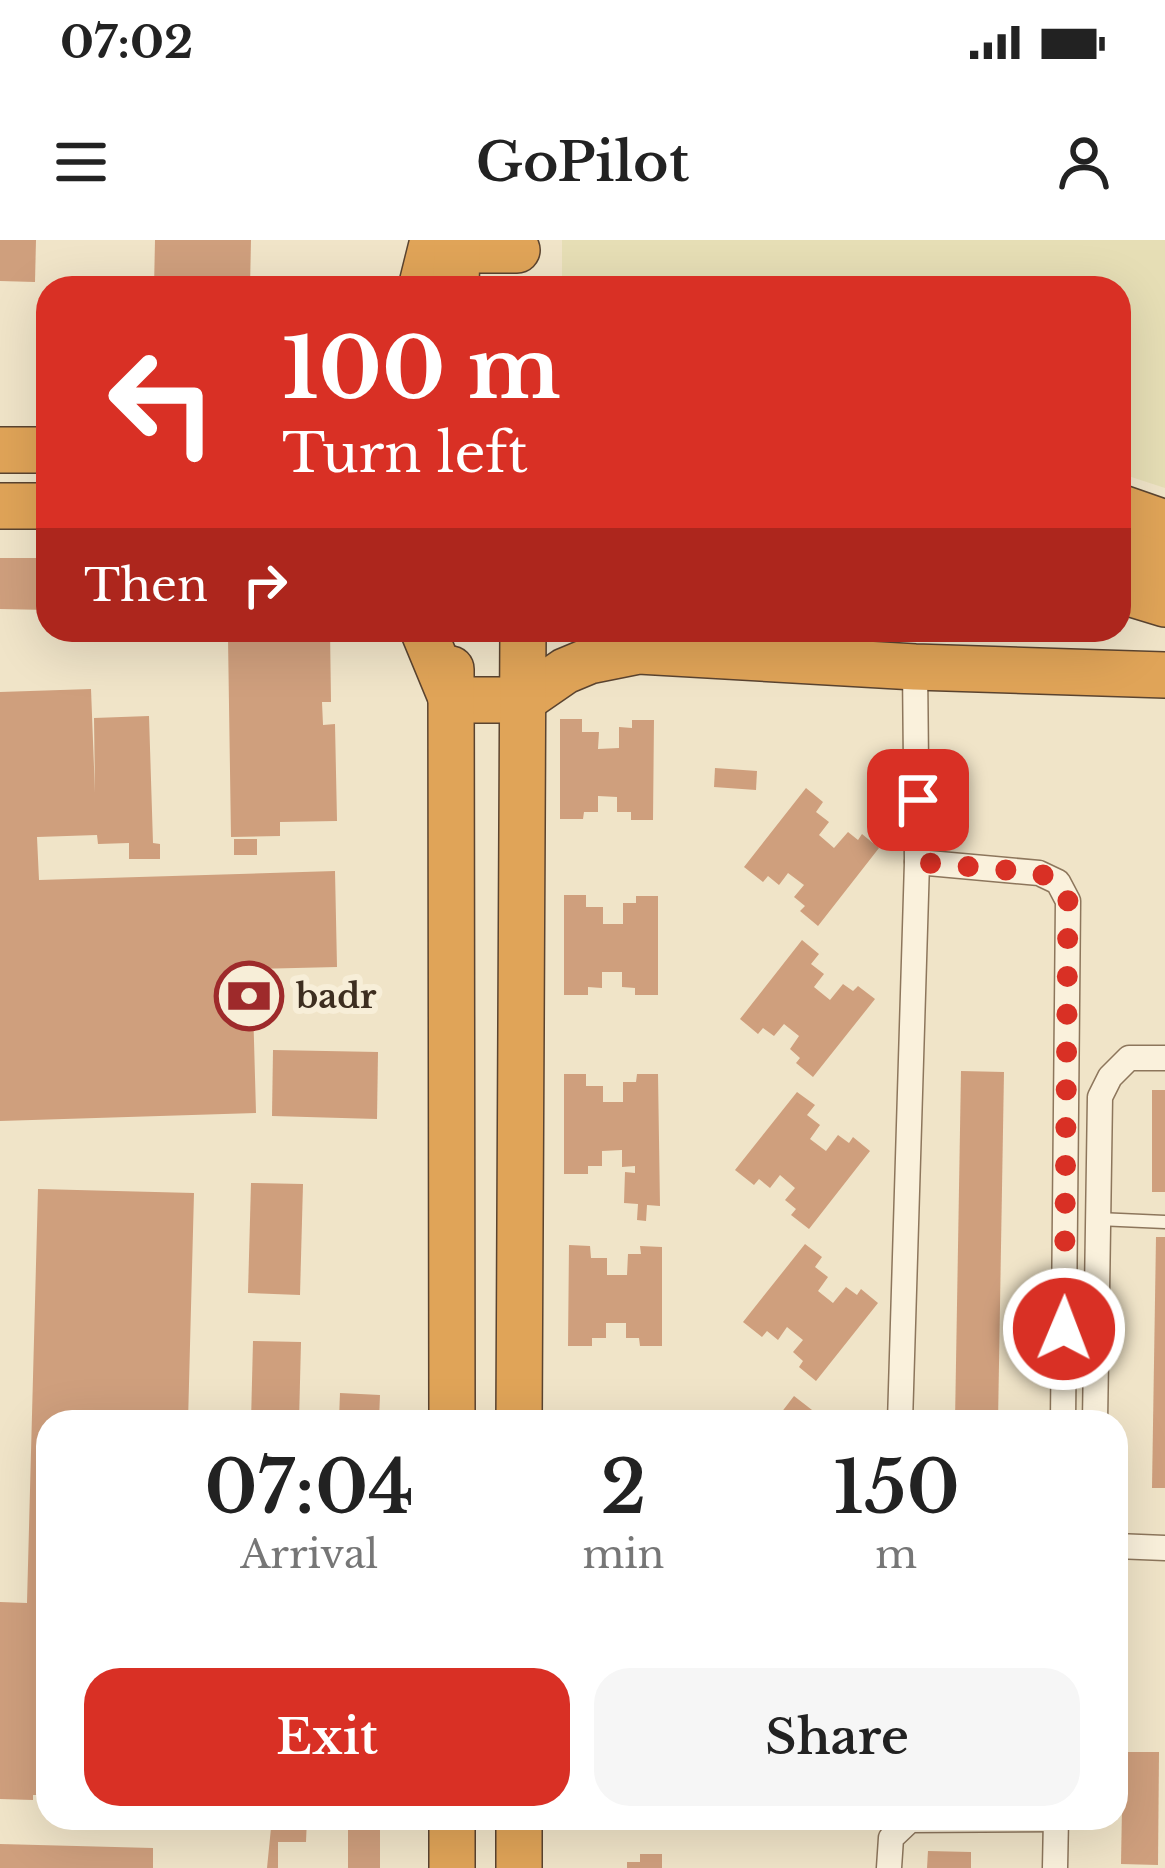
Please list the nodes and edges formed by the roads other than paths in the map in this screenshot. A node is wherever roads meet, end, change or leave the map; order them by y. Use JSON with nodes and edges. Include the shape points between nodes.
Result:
{"nodes":[{"id":1,"x":451,"y":255,"type":"edge"},
{"id":2,"x":517,"y":259,"type":"edge"},
{"id":3,"x":0,"y":425,"type":"edge"},
{"id":4,"x":36,"y":425,"type":"edge"},
{"id":5,"x":0,"y":450,"type":"edge"},
{"id":6,"x":36,"y":450,"type":"edge"},
{"id":7,"x":0,"y":483,"type":"edge"},
{"id":8,"x":36,"y":484,"type":"edge"},
{"id":9,"x":0,"y":506,"type":"edge"},
{"id":10,"x":36,"y":506,"type":"edge"},
{"id":11,"x":1131,"y":512,"type":"edge"},
{"id":12,"x":1165,"y":523,"type":"edge"},
{"id":13,"x":1131,"y":555,"type":"edge"},
{"id":14,"x":1165,"y":565,"type":"edge"},
{"id":15,"x":1131,"y":594,"type":"edge"},
{"id":16,"x":1165,"y":604,"type":"edge"},
{"id":17,"x":428,"y":642,"type":"edge"},
{"id":18,"x":451,"y":642,"type":"edge"},
{"id":19,"x":523,"y":642,"type":"edge"},
{"id":20,"x":614,"y":642,"type":"edge"},
{"id":21,"x":639,"y":651,"type":"junction"},
{"id":22,"x":915,"y":667,"type":"junction"},
{"id":23,"x":1165,"y":675,"type":"edge"},
{"id":24,"x":452,"y":700,"type":"junction"},
{"id":25,"x":523,"y":700,"type":"junction"},
{"id":26,"x":917,"y":862,"type":"junction"},
{"id":27,"x":1165,"y":1058,"type":"edge"},
{"id":28,"x":1098,"y":1219,"type":"junction"},
{"id":29,"x":1165,"y":1222,"type":"edge"},
{"id":30,"x":452,"y":1410,"type":"edge"},
{"id":31,"x":520,"y":1410,"type":"edge"},
{"id":32,"x":900,"y":1410,"type":"edge"},
{"id":33,"x":1063,"y":1410,"type":"edge"},
{"id":34,"x":1095,"y":1410,"type":"edge"},
{"id":35,"x":1128,"y":1546,"type":"edge"},
{"id":36,"x":1165,"y":1548,"type":"edge"},
{"id":37,"x":452,"y":1830,"type":"edge"},
{"id":38,"x":519,"y":1830,"type":"edge"},
{"id":39,"x":895,"y":1830,"type":"edge"},
{"id":40,"x":1056,"y":1830,"type":"edge"},
{"id":41,"x":452,"y":1868,"type":"edge"},
{"id":42,"x":519,"y":1868,"type":"edge"},
{"id":43,"x":889,"y":1868,"type":"edge"},
{"id":44,"x":1054,"y":1868,"type":"edge"}],
"edges":[{"from":1,"to":2,"type":"highway"},
{"from":3,"to":4,"type":"highway"},
{"from":5,"to":6,"type":"highway"},
{"from":7,"to":8,"type":"highway"},
{"from":9,"to":10,"type":"highway"},
{"from":11,"to":12,"type":"highway"},
{"from":13,"to":14,"type":"highway"},
{"from":15,"to":16,"type":"highway"},
{"from":17,"to":24,"type":"highway"},
{"from":18,"to":24,"type":"highway"},
{"from":19,"to":25,"type":"highway"},
{"from":20,"to":21,"type":"highway"},
{"from":21,"to":22,"type":"highway"},
{"from":21,"to":25,"type":"highway","via":[[577,666]]},
{"from":22,"to":23,"type":"highway"},
{"from":22,"to":26,"type":"street"},
{"from":24,"to":25,"type":"highway"},
{"from":24,"to":30,"type":"highway"},
{"from":25,"to":31,"type":"highway"},
{"from":26,"to":32,"type":"street"},
{"from":26,"to":33,"type":"street","via":[[1039,873],[1058,882],[1068,901]]},
{"from":27,"to":28,"type":"street","via":[[1130,1058],[1100,1097]]},
{"from":28,"to":29,"type":"lane"},
{"from":28,"to":34,"type":"street"},
{"from":35,"to":36,"type":"street"},
{"from":37,"to":41,"type":"highway"},
{"from":38,"to":42,"type":"highway"},
{"from":39,"to":43,"type":"street"},
{"from":40,"to":44,"type":"street"}]}
